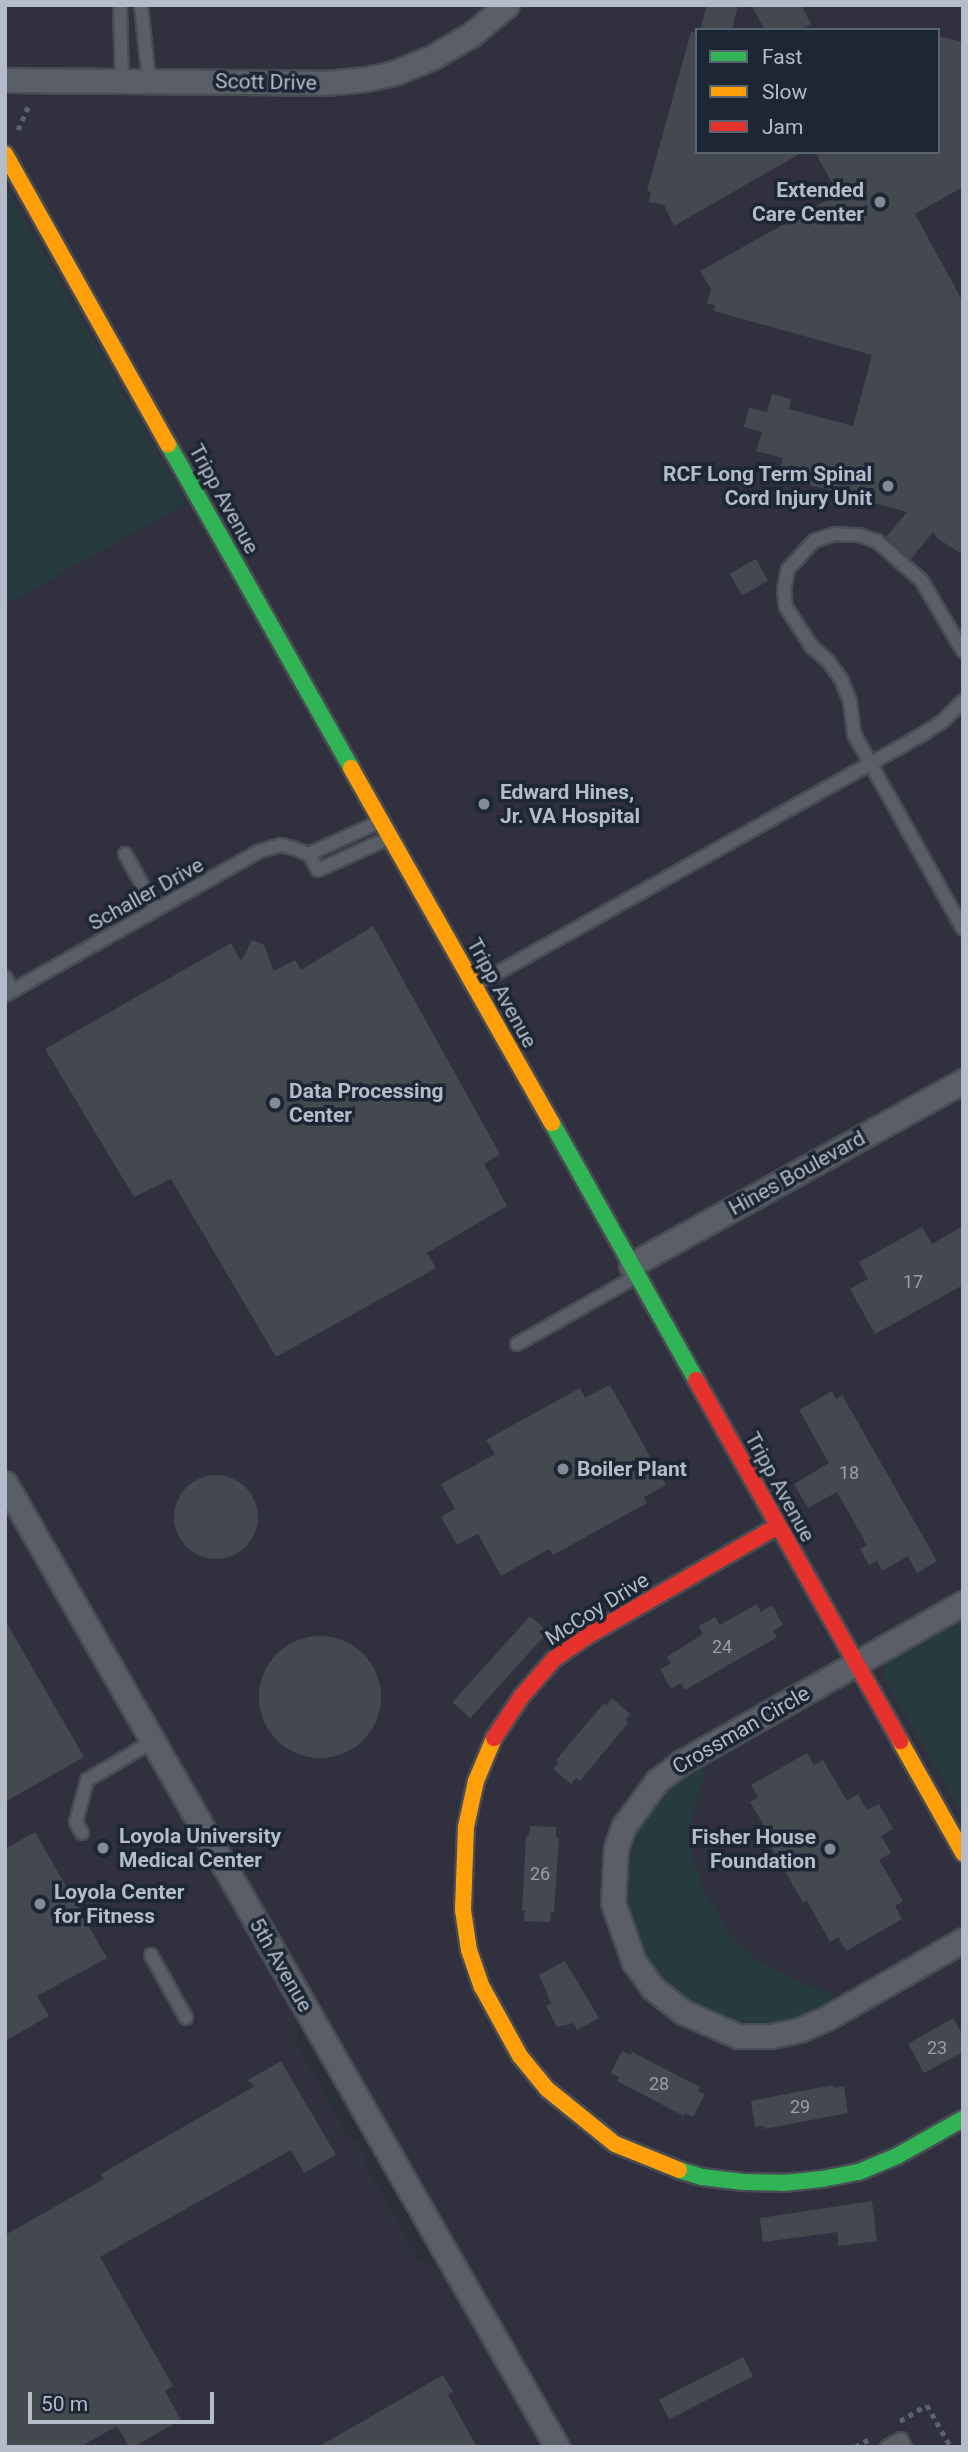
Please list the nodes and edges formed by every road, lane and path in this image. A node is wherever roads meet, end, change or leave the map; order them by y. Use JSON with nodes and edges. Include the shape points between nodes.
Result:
{"nodes":[{"id":1,"x":120,"y":5,"type":"edge"},
{"id":2,"x":141,"y":5,"type":"edge"},
{"id":3,"x":507,"y":5,"type":"edge"},
{"id":4,"x":5,"y":80,"type":"edge"},
{"id":5,"x":122,"y":81,"type":"junction"},
{"id":6,"x":149,"y":81,"type":"junction"},
{"id":7,"x":5,"y":154,"type":"edge"},
{"id":8,"x":963,"y":651,"type":"edge"},
{"id":9,"x":963,"y":701,"type":"edge"},
{"id":10,"x":869,"y":764,"type":"junction"},
{"id":11,"x":382,"y":821,"type":"junction"},
{"id":12,"x":390,"y":837,"type":"junction"},
{"id":13,"x":125,"y":854,"type":"dead end"},
{"id":14,"x":309,"y":854,"type":"junction"},
{"id":15,"x":156,"y":909,"type":"junction"},
{"id":16,"x":963,"y":929,"type":"edge"},
{"id":17,"x":5,"y":977,"type":"edge"},
{"id":18,"x":474,"y":986,"type":"junction"},
{"id":19,"x":9,"y":993,"type":"edge"},
{"id":20,"x":963,"y":1081,"type":"edge"},
{"id":21,"x":634,"y":1270,"type":"junction"},
{"id":22,"x":517,"y":1344,"type":"dead end"},
{"id":23,"x":5,"y":1483,"type":"edge"},
{"id":24,"x":778,"y":1526,"type":"junction"},
{"id":25,"x":963,"y":1604,"type":"edge"},
{"id":26,"x":856,"y":1663,"type":"junction"},
{"id":27,"x":153,"y":1741,"type":"junction"},
{"id":28,"x":82,"y":1833,"type":"dead end"},
{"id":29,"x":963,"y":1853,"type":"edge"},
{"id":30,"x":963,"y":1940,"type":"edge"},
{"id":31,"x":150,"y":1955,"type":"dead end"},
{"id":32,"x":186,"y":2018,"type":"dead end"},
{"id":33,"x":963,"y":2119,"type":"edge"},
{"id":34,"x":556,"y":2447,"type":"edge"},
{"id":35,"x":887,"y":2447,"type":"edge"},
{"id":36,"x":905,"y":2447,"type":"edge"}],
"edges":[{"from":1,"to":5,"type":"lane"},
{"from":2,"to":6,"type":"lane"},
{"from":3,"to":6,"type":"street","name":"Scott Drive","via":[[472,34],[433,57],[366,79],[326,83]]},
{"from":4,"to":5,"type":"street","name":"Scott Drive"},
{"from":5,"to":6,"type":"street","name":"Scott Drive"},
{"from":7,"to":11,"type":"street","name":"Tripp Avenue"},
{"from":8,"to":10,"type":"lane","via":[[914,570],[877,541],[835,534],[814,541],[799,554],[788,569],[786,607],[812,647],[841,679],[850,701],[853,734]]},
{"from":9,"to":10,"type":"lane","via":[[943,721]]},
{"from":10,"to":16,"type":"lane"},
{"from":10,"to":18,"type":"lane"},
{"from":11,"to":12,"type":"street","name":"Tripp Avenue"},
{"from":11,"to":14,"type":"lane"},
{"from":12,"to":14,"type":"lane","via":[[318,870]]},
{"from":12,"to":18,"type":"street","name":"Tripp Avenue"},
{"from":13,"to":15,"type":"lane"},
{"from":14,"to":15,"type":"lane","name":"Schaller Drive","via":[[281,845],[270,847]]},
{"from":15,"to":19,"type":"lane","name":"Schaller Drive"},
{"from":17,"to":19,"type":"lane"},
{"from":18,"to":21,"type":"street","name":"Tripp Avenue"},
{"from":20,"to":21,"type":"street","name":"Hines Boulevard"},
{"from":21,"to":22,"type":"lane"},
{"from":21,"to":24,"type":"street","name":"Tripp Avenue"},
{"from":23,"to":27,"type":"street","name":"5th Avenue"},
{"from":24,"to":26,"type":"street","name":"Tripp Avenue"},
{"from":24,"to":33,"type":"street","name":"McCoy Drive","via":[[589,1635],[554,1659],[521,1697],[495,1735],[476,1781],[466,1827],[463,1910],[469,1950],[497,2018],[547,2089],[615,2144],[653,2161],[702,2177],[744,2182],[822,2179],[872,2167]]},
{"from":25,"to":26,"type":"street","name":"Crossman Circle"},
{"from":26,"to":29,"type":"street","name":"Tripp Avenue"},
{"from":26,"to":30,"type":"street","name":"Crossman Circle","via":[[682,1762],[657,1781],[624,1826],[616,1848],[613,1903],[621,1933],[653,1988],[682,2012],[738,2036],[799,2030]]},
{"from":27,"to":28,"type":"lane","via":[[87,1780],[76,1822]]},
{"from":27,"to":34,"type":"street","name":"5th Avenue"},
{"from":31,"to":32,"type":"lane"},
{"from":35,"to":36,"type":"lane","via":[[901,2439]]}]}
